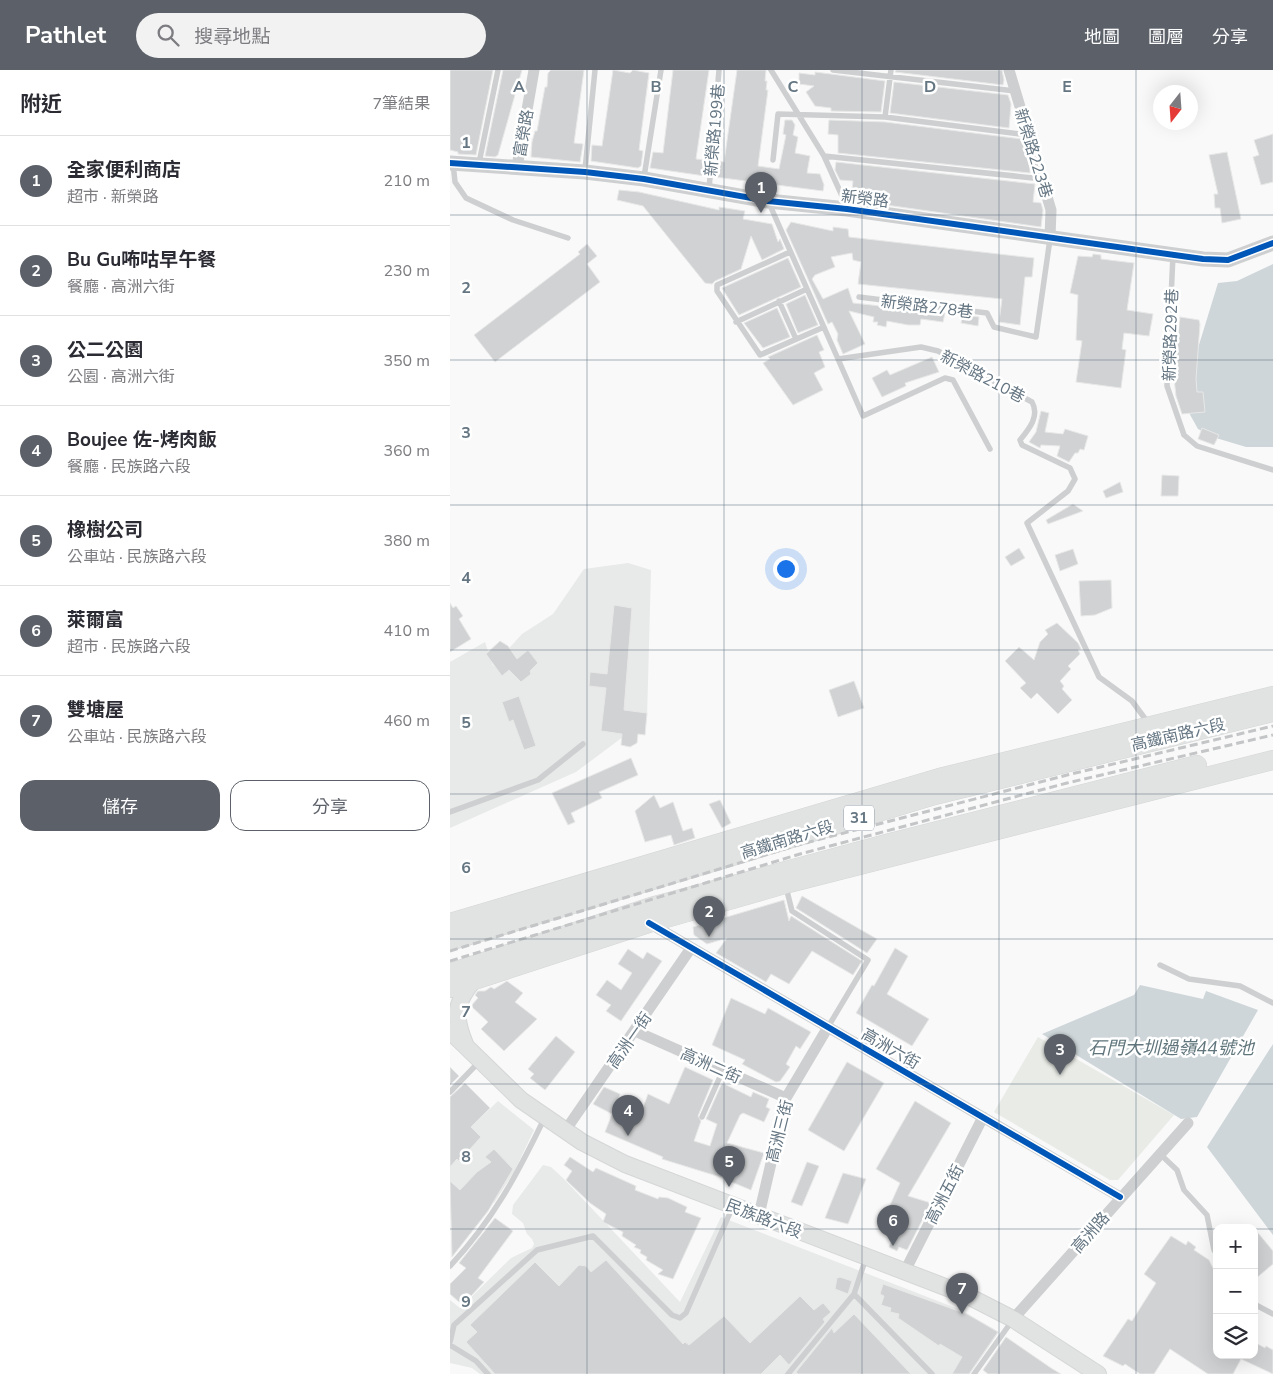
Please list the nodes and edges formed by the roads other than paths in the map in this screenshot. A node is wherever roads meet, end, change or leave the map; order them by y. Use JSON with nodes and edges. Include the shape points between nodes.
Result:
{"nodes":[{"id":1,"x":498,"y":70,"type":"edge"},
{"id":2,"x":534,"y":70,"type":"edge"},
{"id":3,"x":595,"y":70,"type":"edge"},
{"id":4,"x":661,"y":70,"type":"edge"},
{"id":5,"x":719,"y":70,"type":"edge"},
{"id":6,"x":771,"y":70,"type":"edge"},
{"id":7,"x":833,"y":70,"type":"edge"},
{"id":8,"x":1010,"y":70,"type":"edge"},
{"id":9,"x":891,"y":73,"type":"edge"},
{"id":10,"x":1015,"y":91,"type":"junction"},
{"id":11,"x":798,"y":114,"type":"junction"},
{"id":12,"x":885,"y":117,"type":"junction"},
{"id":13,"x":1028,"y":135,"type":"junction"},
{"id":14,"x":824,"y":156,"type":"junction"},
{"id":15,"x":773,"y":160,"type":"dead end"},
{"id":16,"x":452,"y":163,"type":"edge"},
{"id":17,"x":479,"y":166,"type":"junction"},
{"id":18,"x":517,"y":167,"type":"junction"},
{"id":19,"x":585,"y":172,"type":"junction"},
{"id":20,"x":644,"y":179,"type":"junction"},
{"id":21,"x":1044,"y":179,"type":"junction"},
{"id":22,"x":709,"y":189,"type":"junction"},
{"id":23,"x":768,"y":201,"type":"junction"},
{"id":24,"x":847,"y":209,"type":"junction"},
{"id":25,"x":1050,"y":237,"type":"junction"},
{"id":26,"x":568,"y":238,"type":"dead end"},
{"id":27,"x":1273,"y":243,"type":"edge"},
{"id":28,"x":790,"y":252,"type":"junction"},
{"id":29,"x":1174,"y":255,"type":"junction"},
{"id":30,"x":807,"y":289,"type":"junction"},
{"id":31,"x":859,"y":297,"type":"dead end"},
{"id":32,"x":779,"y":301,"type":"junction"},
{"id":33,"x":736,"y":322,"type":"junction"},
{"id":34,"x":824,"y":327,"type":"junction"},
{"id":35,"x":796,"y":339,"type":"junction"},
{"id":36,"x":838,"y":359,"type":"junction"},
{"id":37,"x":990,"y":449,"type":"dead end"},
{"id":38,"x":1273,"y":470,"type":"edge"},
{"id":39,"x":1273,"y":696,"type":"edge"},
{"id":40,"x":1273,"y":712,"type":"edge"},
{"id":41,"x":1150,"y":725,"type":"junction"},
{"id":42,"x":583,"y":744,"type":"dead end"},
{"id":43,"x":1273,"y":747,"type":"edge"},
{"id":44,"x":1273,"y":760,"type":"edge"},
{"id":45,"x":982,"y":766,"type":"junction"},
{"id":46,"x":935,"y":795,"type":"junction"},
{"id":47,"x":1018,"y":810,"type":"junction"},
{"id":48,"x":450,"y":812,"type":"edge"},
{"id":49,"x":956,"y":840,"type":"junction"},
{"id":50,"x":785,"y":884,"type":"junction"},
{"id":51,"x":649,"y":922,"type":"junction"},
{"id":52,"x":450,"y":923,"type":"edge"},
{"id":53,"x":450,"y":941,"type":"edge"},
{"id":54,"x":691,"y":948,"type":"junction"},
{"id":55,"x":1160,"y":965,"type":"dead end"},
{"id":56,"x":450,"y":974,"type":"edge"},
{"id":57,"x":473,"y":982,"type":"junction"},
{"id":58,"x":450,"y":988,"type":"edge"},
{"id":59,"x":1273,"y":1003,"type":"edge"},
{"id":60,"x":828,"y":1027,"type":"junction"},
{"id":61,"x":450,"y":1031,"type":"edge"},
{"id":62,"x":635,"y":1032,"type":"junction"},
{"id":63,"x":467,"y":1048,"type":"junction"},
{"id":64,"x":481,"y":1061,"type":"junction"},
{"id":65,"x":723,"y":1070,"type":"junction"},
{"id":66,"x":450,"y":1092,"type":"edge"},
{"id":67,"x":786,"y":1098,"type":"junction"},
{"id":68,"x":545,"y":1117,"type":"junction"},
{"id":69,"x":702,"y":1117,"type":"dead end"},
{"id":70,"x":983,"y":1117,"type":"junction"},
{"id":71,"x":1188,"y":1123,"type":"dead end"},
{"id":72,"x":565,"y":1131,"type":"junction"},
{"id":73,"x":1160,"y":1154,"type":"junction"},
{"id":74,"x":1120,"y":1197,"type":"junction"},
{"id":75,"x":734,"y":1206,"type":"junction"},
{"id":76,"x":759,"y":1215,"type":"junction"},
{"id":77,"x":1213,"y":1245,"type":"edge"},
{"id":78,"x":866,"y":1258,"type":"junction"},
{"id":79,"x":450,"y":1266,"type":"edge"},
{"id":80,"x":905,"y":1272,"type":"junction"},
{"id":81,"x":854,"y":1294,"type":"junction"},
{"id":82,"x":1258,"y":1306,"type":"edge"},
{"id":83,"x":1273,"y":1314,"type":"edge"},
{"id":84,"x":1013,"y":1319,"type":"junction"},
{"id":85,"x":450,"y":1343,"type":"edge"},
{"id":86,"x":488,"y":1374,"type":"edge"},
{"id":87,"x":788,"y":1374,"type":"edge"},
{"id":88,"x":932,"y":1374,"type":"edge"},
{"id":89,"x":974,"y":1374,"type":"edge"},
{"id":90,"x":1098,"y":1374,"type":"edge"}],
"edges":[{"from":1,"to":17,"type":"lane"},
{"from":2,"to":18,"type":"street","name":"富榮路"},
{"from":3,"to":19,"type":"lane"},
{"from":4,"to":20,"type":"lane"},
{"from":5,"to":22,"type":"lane","name":"新榮路199巷"},
{"from":6,"to":11,"type":"lane"},
{"from":7,"to":9,"type":"lane"},
{"from":8,"to":10,"type":"street","name":"新榮路223巷"},
{"from":9,"to":10,"type":"lane"},
{"from":9,"to":12,"type":"lane"},
{"from":10,"to":13,"type":"street","name":"新榮路223巷"},
{"from":11,"to":12,"type":"lane"},
{"from":11,"to":14,"type":"lane"},
{"from":11,"to":15,"type":"lane","via":[[778,114]]},
{"from":12,"to":13,"type":"lane"},
{"from":13,"to":21,"type":"street","name":"新榮路223巷"},
{"from":14,"to":21,"type":"lane"},
{"from":14,"to":24,"type":"lane"},
{"from":16,"to":17,"type":"street","name":"新榮路"},
{"from":16,"to":26,"type":"lane","via":[[455,182],[466,198],[513,220]]},
{"from":17,"to":18,"type":"street","name":"新榮路"},
{"from":18,"to":19,"type":"street","name":"新榮路"},
{"from":19,"to":20,"type":"street","name":"新榮路"},
{"from":20,"to":22,"type":"street","name":"新榮路"},
{"from":21,"to":25,"type":"street","name":"新榮路223巷","via":[[1051,210]]},
{"from":22,"to":23,"type":"street","name":"新榮路"},
{"from":23,"to":24,"type":"street","name":"新榮路"},
{"from":23,"to":28,"type":"lane"},
{"from":24,"to":25,"type":"street","name":"新榮路"},
{"from":25,"to":29,"type":"street","name":"新榮路"},
{"from":25,"to":31,"type":"lane","name":"新榮路278巷","via":[[1036,337],[994,327],[987,313]]},
{"from":27,"to":29,"type":"street","name":"新榮路","via":[[1228,260]]},
{"from":28,"to":30,"type":"lane"},
{"from":28,"to":33,"type":"lane","via":[[717,286]]},
{"from":29,"to":38,"type":"lane","name":"新榮路292巷","via":[[1167,386],[1184,435],[1197,446]]},
{"from":30,"to":32,"type":"lane"},
{"from":30,"to":34,"type":"lane"},
{"from":32,"to":33,"type":"lane"},
{"from":32,"to":35,"type":"lane"},
{"from":33,"to":35,"type":"lane","via":[[760,355]]},
{"from":34,"to":35,"type":"lane"},
{"from":34,"to":36,"type":"lane"},
{"from":36,"to":37,"type":"lane","via":[[863,416],[945,378],[953,380]]},
{"from":36,"to":41,"type":"lane","name":"新榮路210巷","via":[[920,347],[938,351],[1032,402],[1035,407],[1032,427],[1020,440],[1022,445],[1070,468],[1075,479],[1068,491],[1027,523],[1099,677],[1132,701]]},
{"from":39,"to":41,"type":"main road","name":"高鐵南路六段","number":"31"},
{"from":40,"to":46,"type":"main road","name":"高鐵南路六段","number":"31"},
{"from":41,"to":45,"type":"main road","name":"高鐵南路六段","number":"31"},
{"from":42,"to":48,"type":"lane","via":[[538,780]]},
{"from":43,"to":47,"type":"main road","name":"高鐵南路六段","number":"31"},
{"from":44,"to":49,"type":"main road"},
{"from":45,"to":46,"type":"main road"},
{"from":45,"to":52,"type":"main road","name":"高鐵南路六段","number":"31"},
{"from":46,"to":53,"type":"main road","name":"高鐵南路六段","number":"31"},
{"from":47,"to":49,"type":"main road"},
{"from":47,"to":56,"type":"main road","name":"高鐵南路六段","number":"31","via":[[651,907]]},
{"from":49,"to":50,"type":"main road"},
{"from":50,"to":51,"type":"main road"},
{"from":50,"to":60,"type":"lane","via":[[792,911],[868,960]]},
{"from":51,"to":54,"type":"street","name":"高洲六街"},
{"from":51,"to":57,"type":"main road"},
{"from":54,"to":60,"type":"street","name":"高洲六街"},
{"from":54,"to":62,"type":"street","name":"高洲一街"},
{"from":55,"to":59,"type":"lane","via":[[1190,979],[1240,986]]},
{"from":57,"to":58,"type":"main road"},
{"from":57,"to":63,"type":"main road","via":[[462,994],[457,1016]]},
{"from":60,"to":67,"type":"street","name":"高洲三街"},
{"from":60,"to":70,"type":"street","name":"高洲六街"},
{"from":61,"to":63,"type":"main road","name":"民族路六段"},
{"from":62,"to":65,"type":"street","name":"高洲二街"},
{"from":62,"to":72,"type":"street","name":"高洲一街"},
{"from":63,"to":64,"type":"main road","name":"民族路六段"},
{"from":64,"to":66,"type":"lane"},
{"from":64,"to":68,"type":"main road","name":"民族路六段","via":[[521,1100]]},
{"from":65,"to":67,"type":"street","name":"高洲二街"},
{"from":65,"to":69,"type":"lane"},
{"from":67,"to":76,"type":"street","name":"高洲三街"},
{"from":68,"to":72,"type":"main road","name":"民族路六段"},
{"from":68,"to":79,"type":"lane","via":[[516,1178]]},
{"from":70,"to":74,"type":"street","name":"高洲六街"},
{"from":70,"to":80,"type":"street","name":"高洲五街"},
{"from":71,"to":73,"type":"street","name":"高洲路"},
{"from":72,"to":75,"type":"main road","name":"民族路六段","via":[[625,1164]]},
{"from":73,"to":74,"type":"street","name":"高洲路"},
{"from":73,"to":77,"type":"lane","via":[[1177,1170],[1184,1190],[1207,1215]]},
{"from":74,"to":84,"type":"street","name":"高洲路"},
{"from":75,"to":76,"type":"main road","name":"民族路六段"},
{"from":75,"to":85,"type":"lane","via":[[686,1313],[680,1318],[672,1315],[593,1236],[537,1250],[454,1325]]},
{"from":76,"to":78,"type":"main road","name":"民族路六段"},
{"from":78,"to":80,"type":"main road","name":"民族路六段"},
{"from":78,"to":81,"type":"lane"},
{"from":80,"to":84,"type":"main road","name":"民族路六段","via":[[966,1295]]},
{"from":81,"to":87,"type":"lane"},
{"from":81,"to":88,"type":"lane"},
{"from":82,"to":83,"type":"lane"},
{"from":84,"to":89,"type":"lane"},
{"from":84,"to":90,"type":"main road","name":"民族路六段"},
{"from":85,"to":86,"type":"lane"}]}
